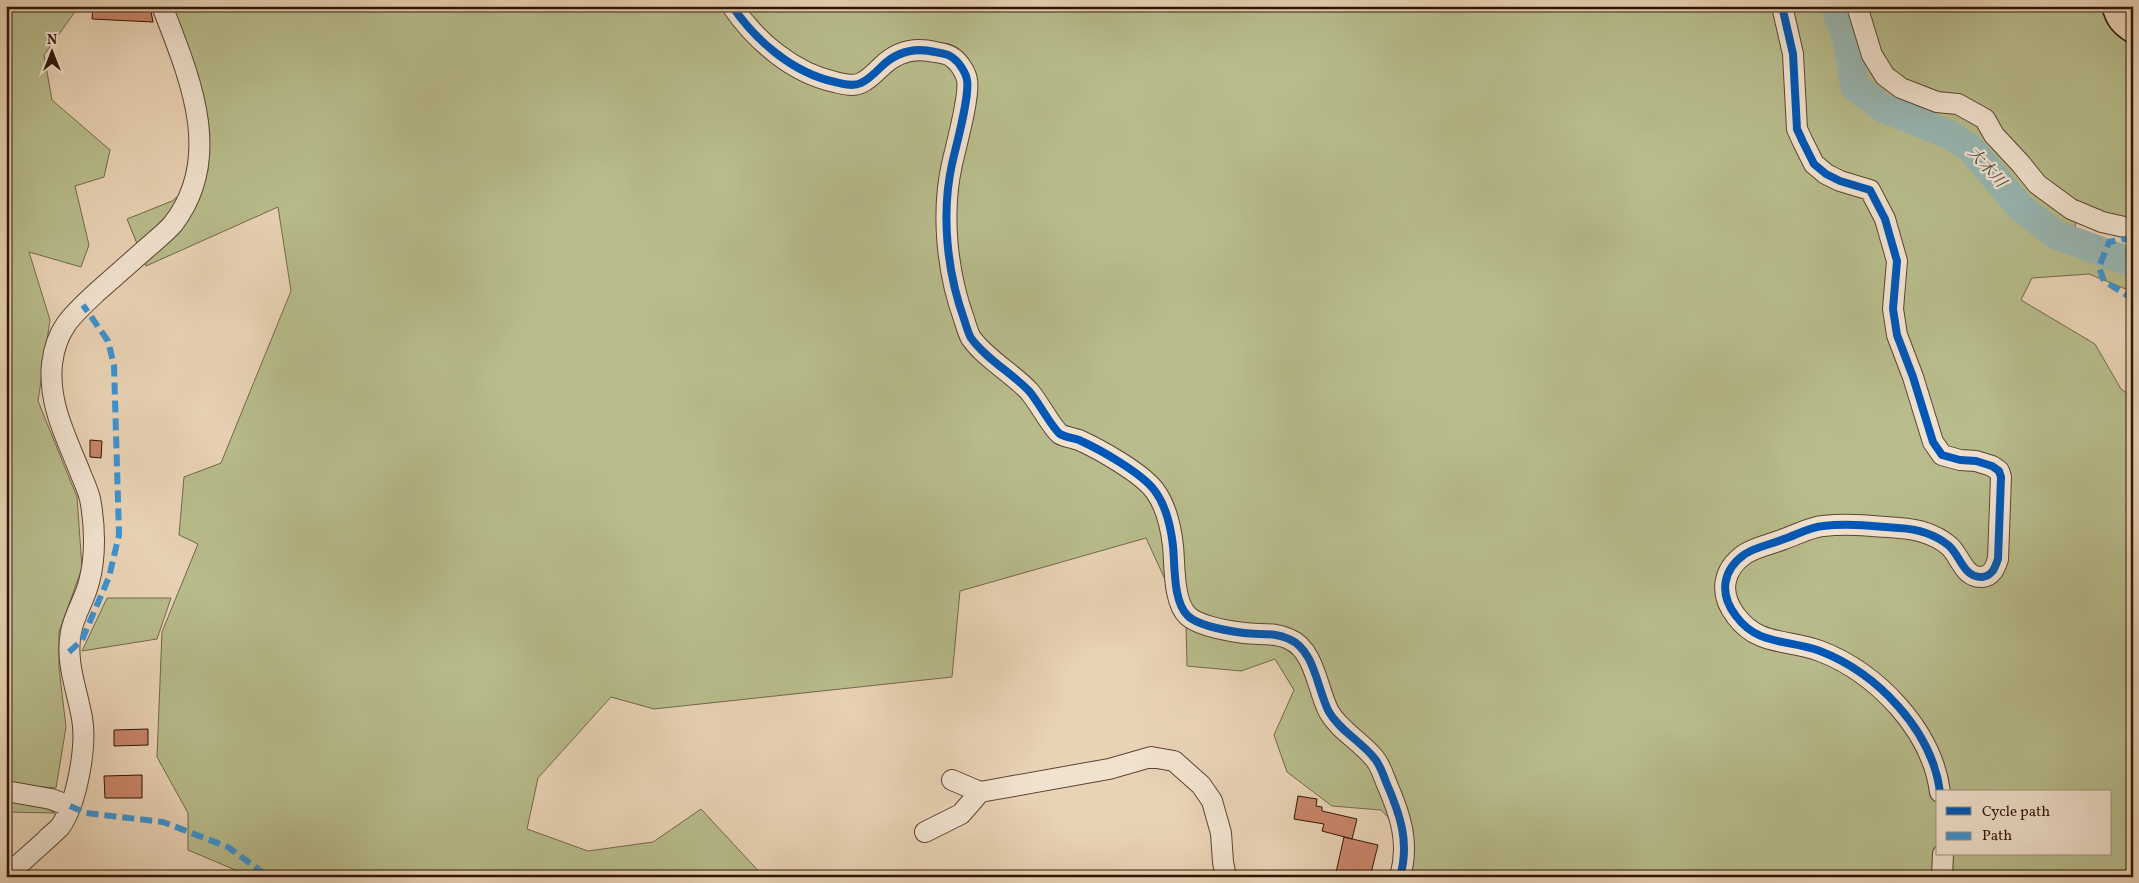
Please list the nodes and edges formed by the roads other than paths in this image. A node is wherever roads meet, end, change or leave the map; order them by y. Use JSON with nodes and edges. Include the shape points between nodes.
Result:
{"nodes":[{"id":1,"x":162,"y":6,"type":"edge"},
{"id":2,"x":732,"y":6,"type":"edge"},
{"id":3,"x":1782,"y":6,"type":"edge"},
{"id":4,"x":1857,"y":6,"type":"edge"},
{"id":5,"x":2115,"y":6,"type":"edge"},
{"id":6,"x":2133,"y":30,"type":"edge"},
{"id":7,"x":2133,"y":229,"type":"edge"},
{"id":8,"x":952,"y":780,"type":"dead end"},
{"id":9,"x":1940,"y":790,"type":"edge"},
{"id":10,"x":6,"y":791,"type":"edge"},
{"id":11,"x":980,"y":792,"type":"junction"},
{"id":12,"x":70,"y":806,"type":"junction"},
{"id":13,"x":925,"y":832,"type":"dead end"},
{"id":14,"x":1943,"y":856,"type":"edge"},
{"id":15,"x":6,"y":876,"type":"edge"},
{"id":16,"x":1226,"y":877,"type":"edge"},
{"id":17,"x":1400,"y":877,"type":"edge"},
{"id":18,"x":1942,"y":877,"type":"edge"}],
"edges":[{"from":1,"to":12,"type":"street","via":[[197,112],[200,135],[194,186],[172,226],[67,320],[56,342],[52,364],[51,381],[58,420],[90,497],[93,530],[90,581],[71,631],[69,652],[83,720],[83,756]]},
{"from":2,"to":17,"type":"street","via":[[745,25],[777,54],[811,76],[825,80],[846,85],[859,84],[889,59],[907,50],[930,50],[952,56],[961,67],[967,80],[950,174],[948,250],[956,295],[971,337],[1029,391],[1060,433],[1112,457],[1154,490],[1165,511],[1173,543],[1178,596],[1187,615],[1206,625],[1245,633],[1274,633],[1293,640],[1307,655],[1331,714],[1347,734],[1377,761],[1391,793],[1405,839]]},
{"from":3,"to":9,"type":"street","via":[[1793,54],[1797,129],[1803,142],[1814,164],[1826,174],[1870,190],[1885,219],[1897,261],[1893,309],[1897,335],[1932,442],[1942,455],[1976,461],[1999,471],[1998,559],[1995,569],[1986,576],[1978,577],[1970,574],[1950,546],[1918,529],[1837,524],[1820,526],[1746,554],[1728,571],[1726,597],[1745,628],[1764,639],[1795,643],[1840,661],[1890,699],[1927,747]]},
{"from":4,"to":7,"type":"street","via":[[1872,55],[1885,76],[1901,88],[1937,102],[1958,104],[1985,119],[1994,135],[2037,184],[2071,210]]},
{"from":5,"to":6,"type":"main road","via":[[2124,24]]},
{"from":8,"to":11,"type":"street"},
{"from":10,"to":12,"type":"street"},
{"from":11,"to":13,"type":"street","via":[[961,814]]},
{"from":11,"to":16,"type":"street","via":[[1109,769],[1151,757],[1174,761],[1202,785],[1212,801],[1221,832]]},
{"from":12,"to":15,"type":"street","via":[[60,826]]},
{"from":14,"to":18,"type":"street"}]}
